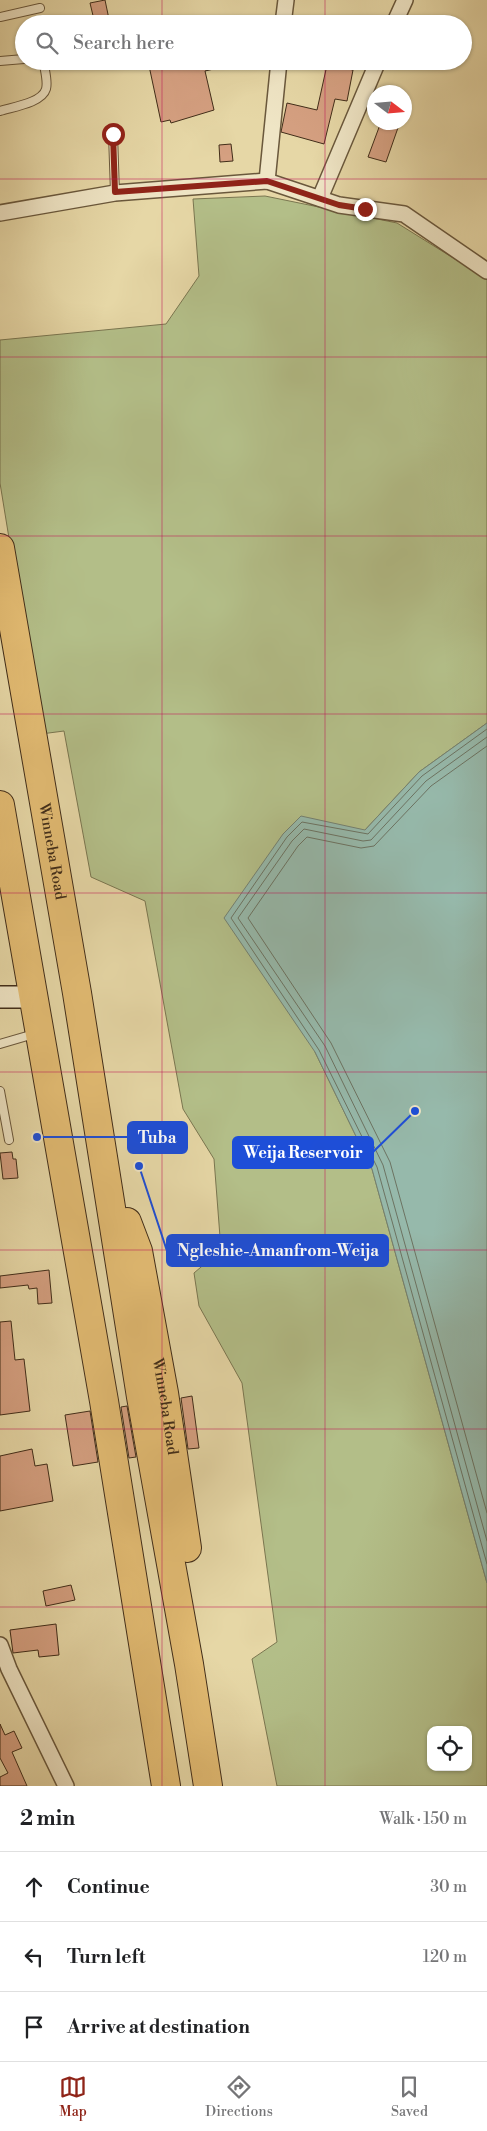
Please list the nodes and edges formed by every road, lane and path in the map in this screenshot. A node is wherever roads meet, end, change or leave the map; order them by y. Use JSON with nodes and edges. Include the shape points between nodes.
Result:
{"nodes":[{"id":1,"x":286,"y":0,"type":"edge"},
{"id":2,"x":404,"y":0,"type":"edge"},
{"id":3,"x":40,"y":8,"type":"dead end"},
{"id":4,"x":284,"y":15,"type":"edge"},
{"id":5,"x":398,"y":15,"type":"edge"},
{"id":6,"x":0,"y":17,"type":"edge"},
{"id":7,"x":15,"y":60,"type":"edge"},
{"id":8,"x":0,"y":61,"type":"edge"},
{"id":9,"x":45,"y":70,"type":"edge"},
{"id":10,"x":278,"y":70,"type":"edge"},
{"id":11,"x":374,"y":70,"type":"edge"},
{"id":12,"x":0,"y":111,"type":"edge"},
{"id":13,"x":113,"y":134,"type":"dead end"},
{"id":14,"x":267,"y":181,"type":"junction"},
{"id":15,"x":115,"y":192,"type":"junction"},
{"id":16,"x":320,"y":198,"type":"junction"},
{"id":17,"x":0,"y":213,"type":"edge"},
{"id":18,"x":487,"y":271,"type":"edge"},
{"id":19,"x":0,"y":548,"type":"edge"},
{"id":20,"x":0,"y":805,"type":"edge"},
{"id":21,"x":0,"y":997,"type":"edge"},
{"id":22,"x":32,"y":997,"type":"junction"},
{"id":23,"x":38,"y":1033,"type":"junction"},
{"id":24,"x":0,"y":1044,"type":"edge"},
{"id":25,"x":0,"y":1091,"type":"edge"},
{"id":26,"x":8,"y":1140,"type":"dead end"},
{"id":27,"x":0,"y":1645,"type":"edge"},
{"id":28,"x":197,"y":1723,"type":"junction"},
{"id":29,"x":157,"y":1728,"type":"junction"},
{"id":30,"x":66,"y":1786,"type":"edge"},
{"id":31,"x":166,"y":1786,"type":"edge"},
{"id":32,"x":208,"y":1786,"type":"edge"}],
"edges":[{"from":1,"to":4,"type":"street"},
{"from":2,"to":5,"type":"street"},
{"from":3,"to":6,"type":"lane"},
{"from":7,"to":8,"type":"lane"},
{"from":9,"to":12,"type":"lane","via":[[47,88],[43,94],[36,100]]},
{"from":10,"to":14,"type":"street"},
{"from":11,"to":16,"type":"street"},
{"from":13,"to":15,"type":"lane"},
{"from":14,"to":15,"type":"street"},
{"from":14,"to":16,"type":"street"},
{"from":15,"to":17,"type":"street"},
{"from":16,"to":18,"type":"street","via":[[339,205],[404,214]]},
{"from":19,"to":28,"type":"highway","name":"Winneba Road","via":[[103,1155],[126,1244],[143,1339],[186,1604],[189,1664]]},
{"from":20,"to":22,"type":"highway"},
{"from":21,"to":22,"type":"street"},
{"from":22,"to":23,"type":"highway"},
{"from":23,"to":24,"type":"lane"},
{"from":23,"to":29,"type":"highway","via":[[70,1207],[71,1260],[116,1553],[148,1670]]},
{"from":25,"to":26,"type":"lane"},
{"from":27,"to":30,"type":"street"},
{"from":28,"to":29,"type":"highway"},
{"from":28,"to":32,"type":"highway","name":"Winneba Road"},
{"from":29,"to":31,"type":"highway"}]}
